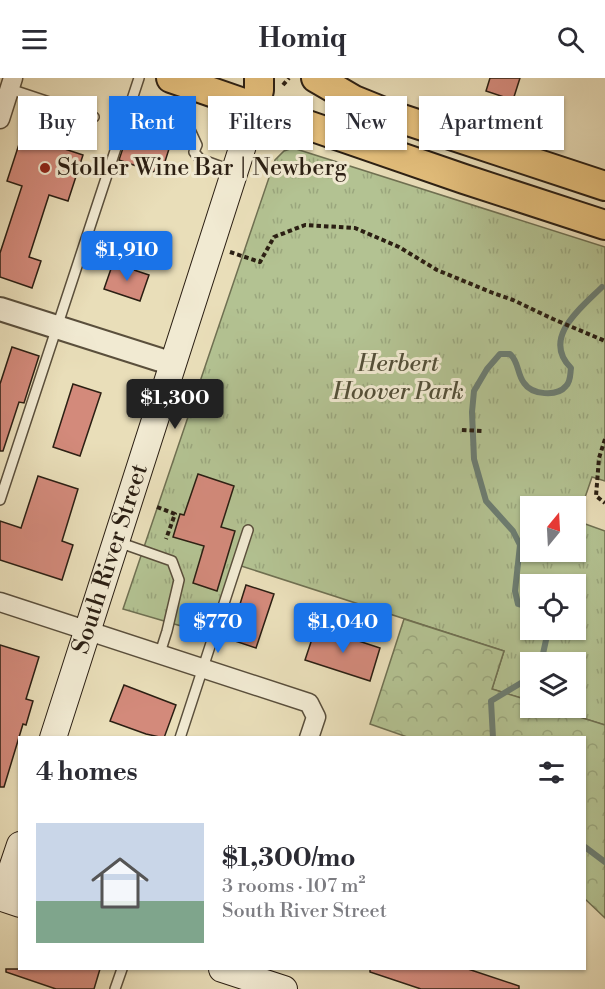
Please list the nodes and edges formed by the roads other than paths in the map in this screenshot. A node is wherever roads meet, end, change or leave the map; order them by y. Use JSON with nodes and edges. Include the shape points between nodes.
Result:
{"nodes":[{"id":1,"x":140,"y":78,"type":"edge"},
{"id":2,"x":171,"y":78,"type":"edge"},
{"id":3,"x":259,"y":78,"type":"edge"},
{"id":4,"x":316,"y":78,"type":"edge"},
{"id":5,"x":11,"y":84,"type":"edge"},
{"id":6,"x":41,"y":96,"type":"edge"},
{"id":7,"x":134,"y":96,"type":"edge"},
{"id":8,"x":221,"y":96,"type":"edge"},
{"id":9,"x":258,"y":96,"type":"edge"},
{"id":10,"x":347,"y":96,"type":"edge"},
{"id":11,"x":0,"y":119,"type":"edge"},
{"id":12,"x":407,"y":121,"type":"edge"},
{"id":13,"x":313,"y":127,"type":"edge"},
{"id":14,"x":116,"y":150,"type":"edge"},
{"id":15,"x":195,"y":150,"type":"edge"},
{"id":16,"x":241,"y":150,"type":"edge"},
{"id":17,"x":234,"y":171,"type":"junction"},
{"id":18,"x":605,"y":186,"type":"edge"},
{"id":19,"x":605,"y":225,"type":"edge"},
{"id":20,"x":0,"y":309,"type":"edge"},
{"id":21,"x":57,"y":328,"type":"junction"},
{"id":22,"x":173,"y":364,"type":"junction"},
{"id":23,"x":0,"y":500,"type":"edge"},
{"id":24,"x":248,"y":530,"type":"dead end"},
{"id":25,"x":116,"y":542,"type":"junction"},
{"id":26,"x":0,"y":602,"type":"edge"},
{"id":27,"x":87,"y":630,"type":"junction"},
{"id":28,"x":160,"y":653,"type":"junction"},
{"id":29,"x":203,"y":668,"type":"junction"},
{"id":30,"x":54,"y":736,"type":"edge"},
{"id":31,"x":181,"y":736,"type":"edge"},
{"id":32,"x":310,"y":736,"type":"edge"},
{"id":33,"x":18,"y":853,"type":"edge"},
{"id":34,"x":5,"y":902,"type":"edge"},
{"id":35,"x":122,"y":970,"type":"edge"},
{"id":36,"x":226,"y":975,"type":"edge"},
{"id":37,"x":115,"y":989,"type":"edge"},
{"id":38,"x":284,"y":989,"type":"edge"}],
"edges":[{"from":1,"to":7,"type":"lane"},
{"from":2,"to":8,"type":"main road"},
{"from":3,"to":9,"type":"main road"},
{"from":4,"to":10,"type":"main road"},
{"from":5,"to":6,"type":"lane"},
{"from":5,"to":11,"type":"street"},
{"from":12,"to":18,"type":"main road"},
{"from":13,"to":19,"type":"main road"},
{"from":14,"to":21,"type":"lane"},
{"from":15,"to":17,"type":"lane","via":[[200,159]]},
{"from":16,"to":17,"type":"main road","name":"South River Street"},
{"from":17,"to":22,"type":"main road","name":"South River Street"},
{"from":20,"to":21,"type":"street"},
{"from":21,"to":22,"type":"street"},
{"from":21,"to":23,"type":"lane"},
{"from":22,"to":25,"type":"main road","name":"South River Street"},
{"from":24,"to":29,"type":"lane"},
{"from":25,"to":27,"type":"main road","name":"South River Street"},
{"from":25,"to":28,"type":"lane","via":[[172,561],[179,580]]},
{"from":26,"to":27,"type":"street"},
{"from":27,"to":28,"type":"street"},
{"from":27,"to":30,"type":"main road","name":"South River Street"},
{"from":28,"to":29,"type":"street"},
{"from":29,"to":31,"type":"lane"},
{"from":29,"to":32,"type":"street","via":[[309,703],[316,717]]},
{"from":33,"to":34,"type":"main road"},
{"from":35,"to":37,"type":"lane"},
{"from":36,"to":38,"type":"main road"}]}
